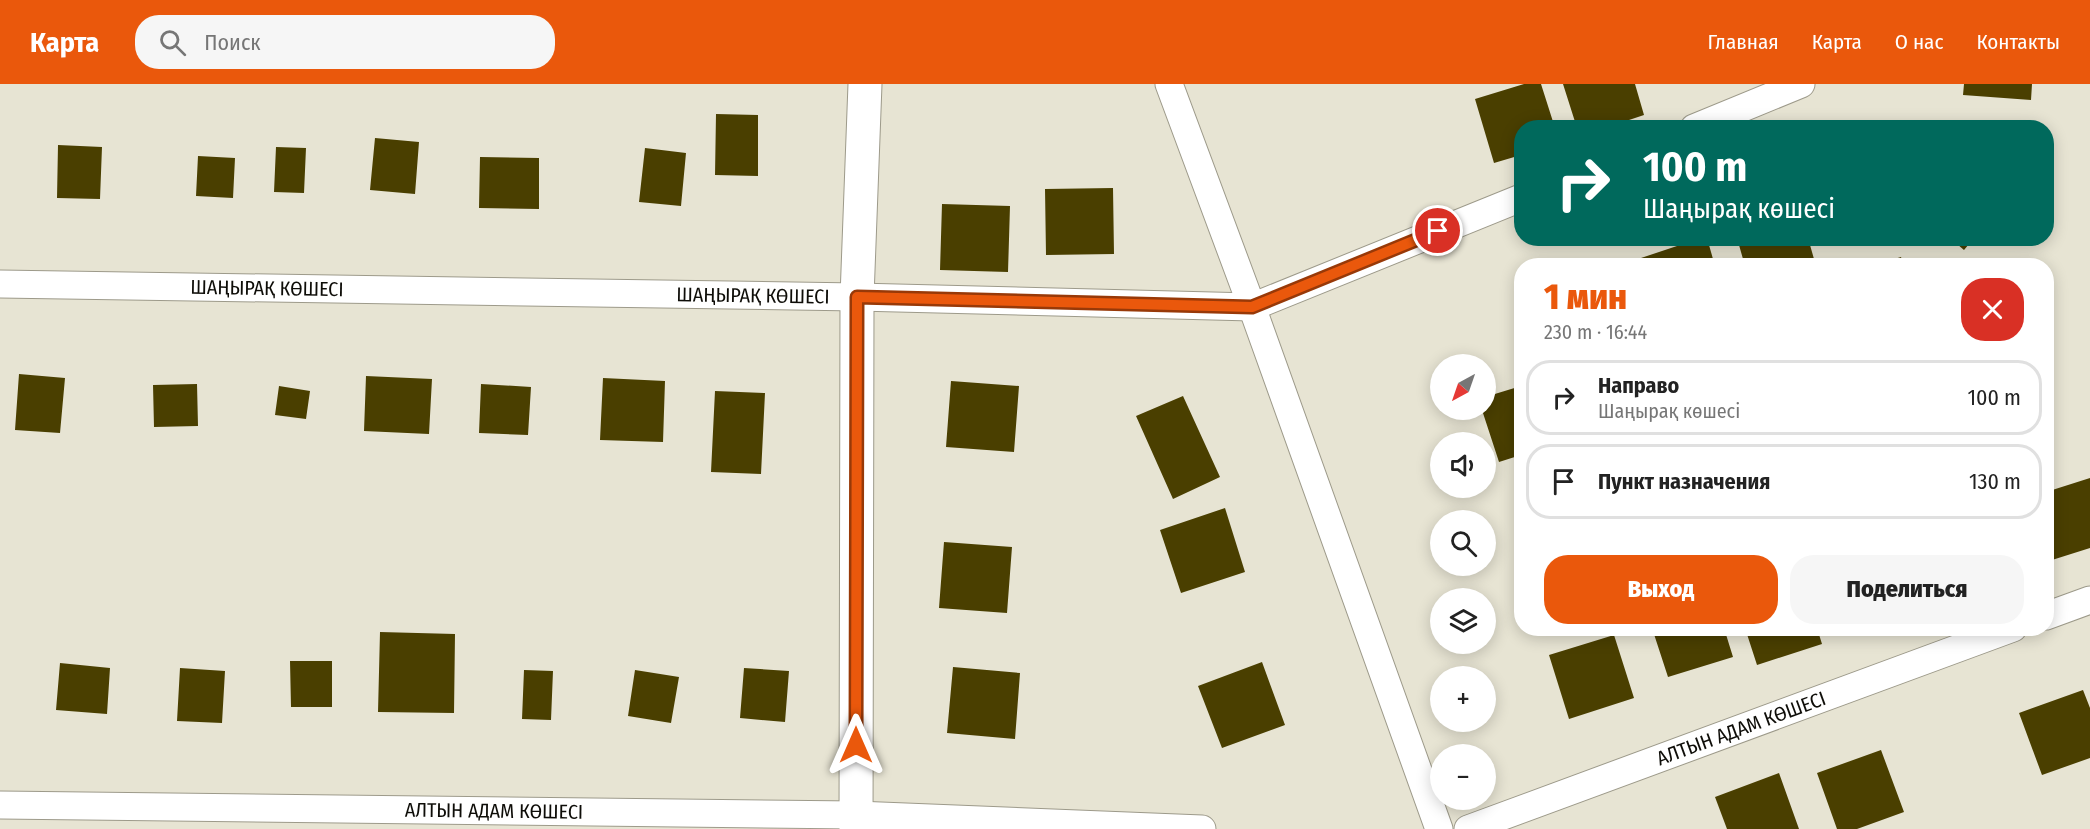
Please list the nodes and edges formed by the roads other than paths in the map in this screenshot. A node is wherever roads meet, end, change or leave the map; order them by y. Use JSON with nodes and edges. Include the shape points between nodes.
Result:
{"nodes":[{"id":1,"x":865,"y":84,"type":"edge"},
{"id":2,"x":1169,"y":84,"type":"edge"},
{"id":3,"x":1801,"y":84,"type":"edge"},
{"id":4,"x":1713,"y":120,"type":"edge"},
{"id":5,"x":1514,"y":201,"type":"edge"},
{"id":6,"x":0,"y":284,"type":"edge"},
{"id":7,"x":857,"y":297,"type":"junction"},
{"id":8,"x":1252,"y":307,"type":"junction"},
{"id":9,"x":2090,"y":600,"type":"edge"},
{"id":10,"x":2054,"y":613,"type":"edge"},
{"id":11,"x":1991,"y":636,"type":"edge"},
{"id":12,"x":0,"y":805,"type":"edge"},
{"id":13,"x":856,"y":822,"type":"edge"},
{"id":14,"x":1202,"y":829,"type":"edge"},
{"id":15,"x":1439,"y":829,"type":"edge"},
{"id":16,"x":1468,"y":829,"type":"edge"}],
"edges":[{"from":1,"to":7,"type":"street"},
{"from":2,"to":8,"type":"street"},
{"from":3,"to":4,"type":"street"},
{"from":5,"to":8,"type":"street","name":"ШАҢЫРАҚ КӨШЕСІ"},
{"from":6,"to":7,"type":"street","name":"ШАҢЫРАҚ КӨШЕСІ"},
{"from":7,"to":8,"type":"street","name":"ШАҢЫРАҚ КӨШЕСІ"},
{"from":7,"to":13,"type":"street"},
{"from":8,"to":15,"type":"street"},
{"from":9,"to":10,"type":"street"},
{"from":11,"to":16,"type":"street","name":"АЛТЫН АДАМ КӨШЕСІ"},
{"from":12,"to":13,"type":"street","name":"АЛТЫН АДАМ КӨШЕСІ"},
{"from":13,"to":14,"type":"street","name":"АЛТЫН АДАМ КӨШЕСІ"}]}
